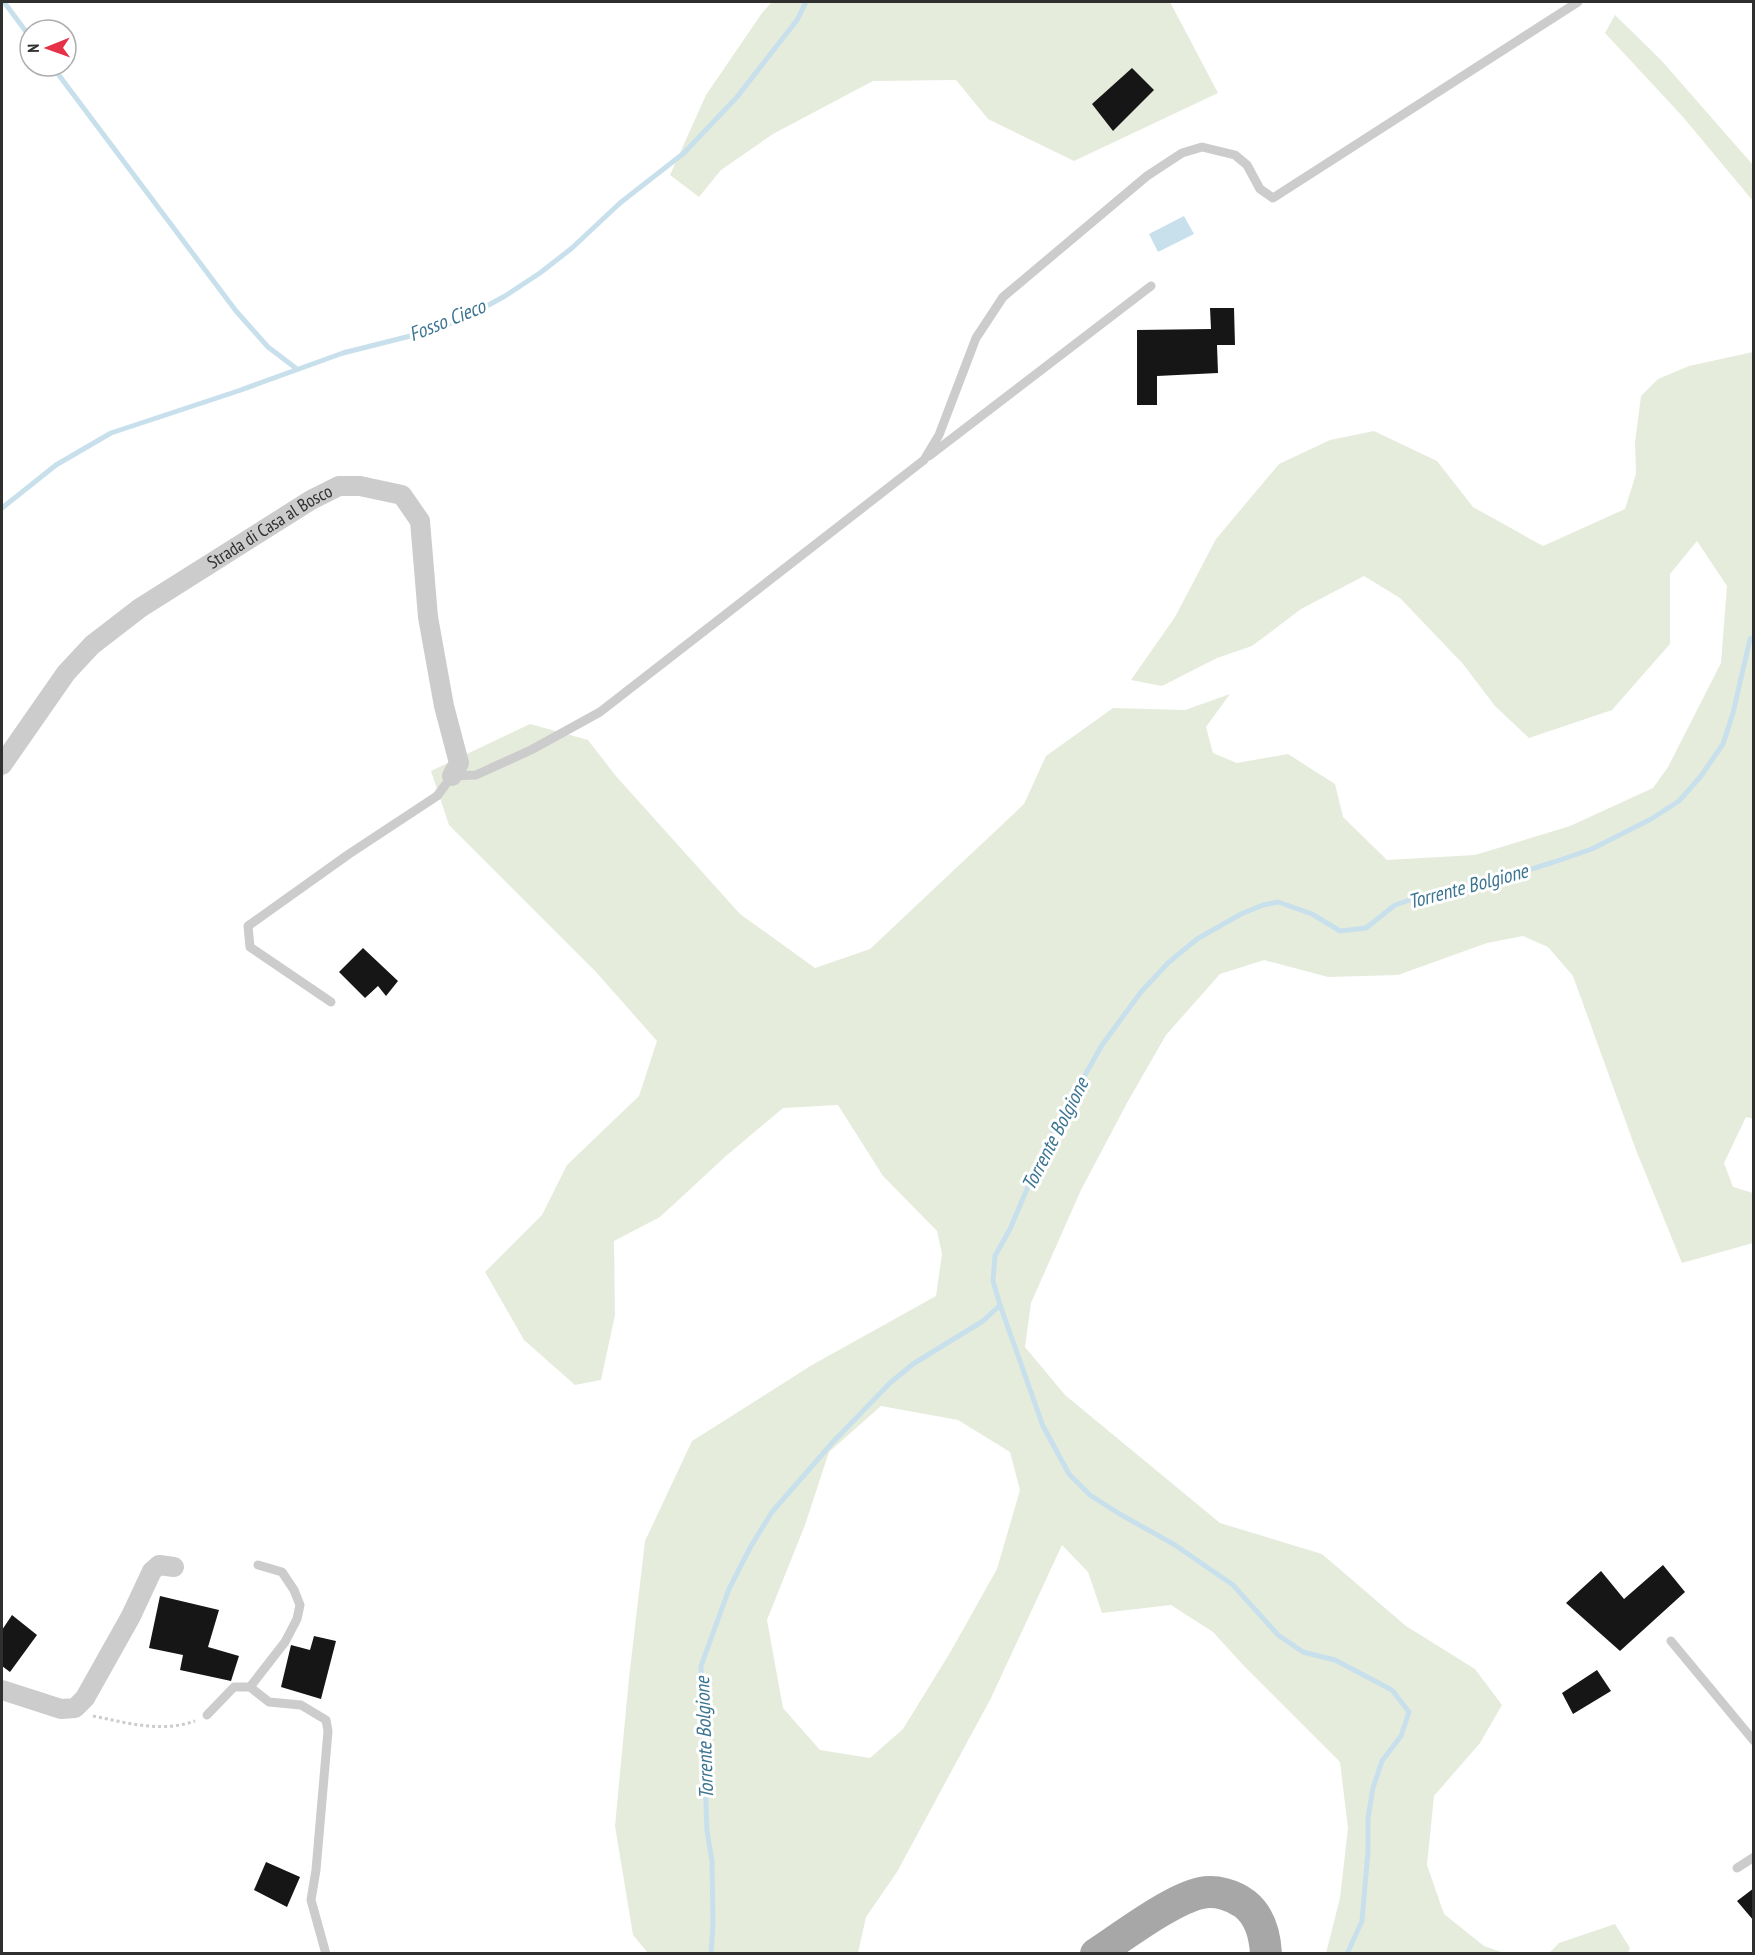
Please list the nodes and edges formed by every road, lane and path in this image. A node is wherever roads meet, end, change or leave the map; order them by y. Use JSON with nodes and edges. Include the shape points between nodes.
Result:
{"nodes":[{"id":1,"x":1578,"y":2,"type":"edge"},
{"id":2,"x":1151,"y":286,"type":"dead end"},
{"id":3,"x":924,"y":460,"type":"junction"},
{"id":4,"x":2,"y":765,"type":"edge"},
{"id":5,"x":452,"y":776,"type":"junction"},
{"id":6,"x":331,"y":1002,"type":"dead end"},
{"id":7,"x":258,"y":1565,"type":"dead end"},
{"id":8,"x":174,"y":1567,"type":"dead end"},
{"id":9,"x":1671,"y":1641,"type":"dead end"},
{"id":10,"x":250,"y":1687,"type":"junction"},
{"id":11,"x":2,"y":1690,"type":"edge"},
{"id":12,"x":75,"y":1708,"type":"junction"},
{"id":13,"x":207,"y":1715,"type":"joint"},
{"id":14,"x":1754,"y":1741,"type":"edge"},
{"id":15,"x":1754,"y":1857,"type":"edge"},
{"id":16,"x":1737,"y":1868,"type":"dead end"},
{"id":17,"x":326,"y":1953,"type":"edge"},
{"id":18,"x":1096,"y":1953,"type":"edge"},
{"id":19,"x":1266,"y":1953,"type":"edge"}],
"edges":[{"from":1,"to":3,"type":"lane","via":[[1273,198],[1260,189],[1247,165],[1235,155],[1203,147],[1182,153],[1147,176],[1003,297],[976,338],[939,435]]},
{"from":2,"to":3,"type":"lane"},
{"from":3,"to":5,"type":"lane","via":[[600,711],[531,750],[476,775]]},
{"from":4,"to":5,"type":"street","name":"Strada di Casa al Bosco","via":[[66,673],[113,627],[311,500],[339,486],[360,486],[402,495],[420,521],[428,617],[459,763]]},
{"from":5,"to":6,"type":"lane","via":[[437,796],[248,926],[250,946]]},
{"from":7,"to":10,"type":"lane","via":[[282,1572],[300,1605],[285,1642]]},
{"from":8,"to":12,"type":"street","via":[[159,1565],[152,1570],[131,1616],[85,1698]]},
{"from":9,"to":14,"type":"lane"},
{"from":10,"to":13,"type":"lane","via":[[234,1687]]},
{"from":10,"to":17,"type":"lane","via":[[269,1702],[301,1705],[326,1720],[311,1900]]},
{"from":11,"to":12,"type":"street","via":[[61,1709]]},
{"from":12,"to":13,"type":"path","via":[[93,1716],[165,1728],[179,1727]]},
{"from":15,"to":16,"type":"lane"},
{"from":18,"to":19,"type":"main road","via":[[1182,1900],[1202,1892],[1235,1898],[1253,1912],[1264,1933]]}]}
